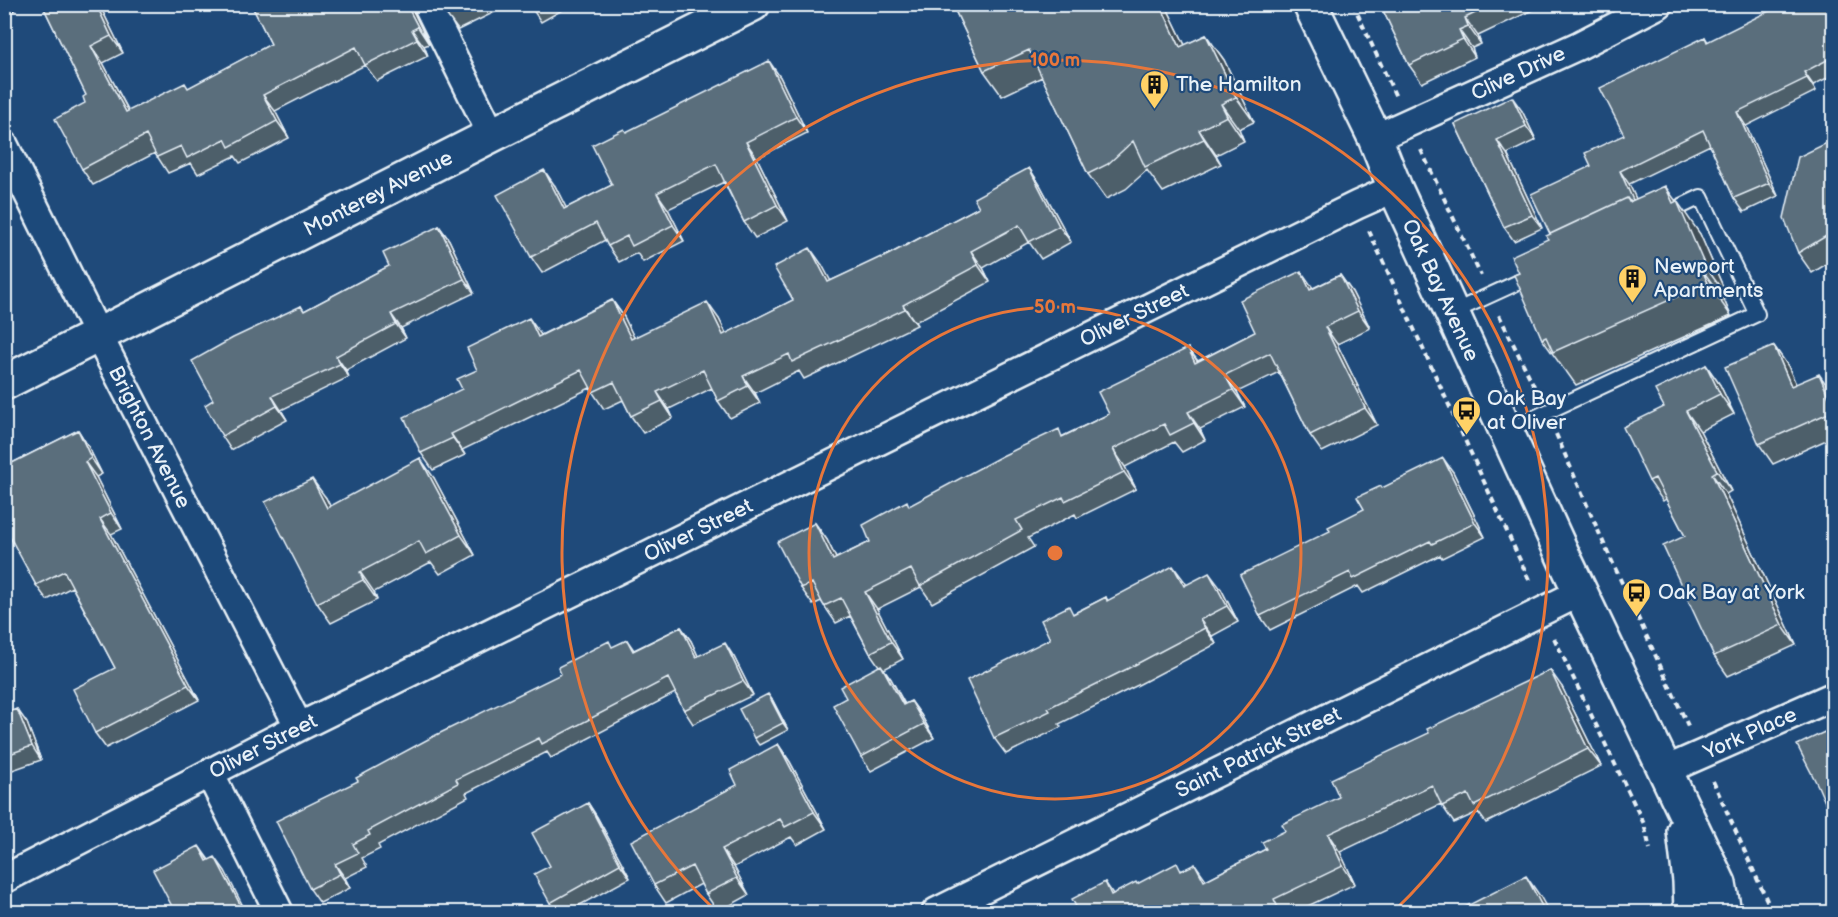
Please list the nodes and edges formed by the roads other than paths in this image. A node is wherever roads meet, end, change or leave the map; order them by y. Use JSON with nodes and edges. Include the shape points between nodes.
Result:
{"nodes":[{"id":1,"x":9,"y":4,"type":"edge"},
{"id":2,"x":427,"y":4,"type":"edge"},
{"id":3,"x":753,"y":4,"type":"edge"},
{"id":4,"x":1310,"y":4,"type":"edge"},
{"id":5,"x":1659,"y":4,"type":"edge"},
{"id":6,"x":4,"y":7,"type":"edge"},
{"id":7,"x":492,"y":135,"type":"junction"},
{"id":8,"x":1375,"y":138,"type":"junction"},
{"id":9,"x":4,"y":145,"type":"edge"},
{"id":10,"x":1395,"y":188,"type":"junction"},
{"id":11,"x":1648,"y":222,"type":"edge"},
{"id":12,"x":1543,"y":271,"type":"edge"},
{"id":13,"x":1451,"y":313,"type":"junction"},
{"id":14,"x":98,"y":335,"type":"junction"},
{"id":15,"x":4,"y":383,"type":"edge"},
{"id":16,"x":1506,"y":431,"type":"junction"},
{"id":17,"x":1581,"y":592,"type":"junction"},
{"id":18,"x":1833,"y":696,"type":"edge"},
{"id":19,"x":299,"y":727,"type":"junction"},
{"id":20,"x":1666,"y":771,"type":"junction"},
{"id":21,"x":210,"y":774,"type":"junction"},
{"id":22,"x":1681,"y":802,"type":"junction"},
{"id":23,"x":4,"y":879,"type":"edge"},
{"id":24,"x":1724,"y":903,"type":"edge"},
{"id":25,"x":279,"y":912,"type":"edge"},
{"id":26,"x":936,"y":912,"type":"edge"},
{"id":27,"x":1691,"y":912,"type":"edge"}],
"edges":[{"from":1,"to":6,"type":"lane"},
{"from":2,"to":7,"type":"street"},
{"from":3,"to":7,"type":"street","name":"Monterey Avenue"},
{"from":4,"to":8,"type":"street","name":"Oak Bay Avenue"},
{"from":5,"to":8,"type":"street","name":"Clive Drive","via":[[1580,45]]},
{"from":7,"to":14,"type":"street","name":"Monterey Avenue"},
{"from":8,"to":10,"type":"street","name":"Oak Bay Avenue"},
{"from":9,"to":14,"type":"street","name":"Brighton Avenue"},
{"from":10,"to":13,"type":"street","name":"Oak Bay Avenue"},
{"from":10,"to":19,"type":"street","name":"Oliver Street"},
{"from":11,"to":16,"type":"lane","via":[[1701,197],[1757,314]]},
{"from":12,"to":13,"type":"lane"},
{"from":13,"to":16,"type":"street","name":"Oak Bay Avenue"},
{"from":14,"to":15,"type":"street","name":"Monterey Avenue"},
{"from":14,"to":19,"type":"street","name":"Brighton Avenue"},
{"from":16,"to":17,"type":"street","name":"Oak Bay Avenue"},
{"from":17,"to":20,"type":"street","name":"Oak Bay Avenue"},
{"from":17,"to":26,"type":"street","name":"Saint Patrick Street"},
{"from":18,"to":20,"type":"street","name":"York Place"},
{"from":19,"to":21,"type":"street","name":"Oliver Street"},
{"from":20,"to":22,"type":"street","name":"Oak Bay Avenue"},
{"from":21,"to":23,"type":"street","name":"Oliver Street"},
{"from":21,"to":25,"type":"street"},
{"from":22,"to":24,"type":"street","name":"Oak Bay Avenue"},
{"from":22,"to":27,"type":"street"}]}
